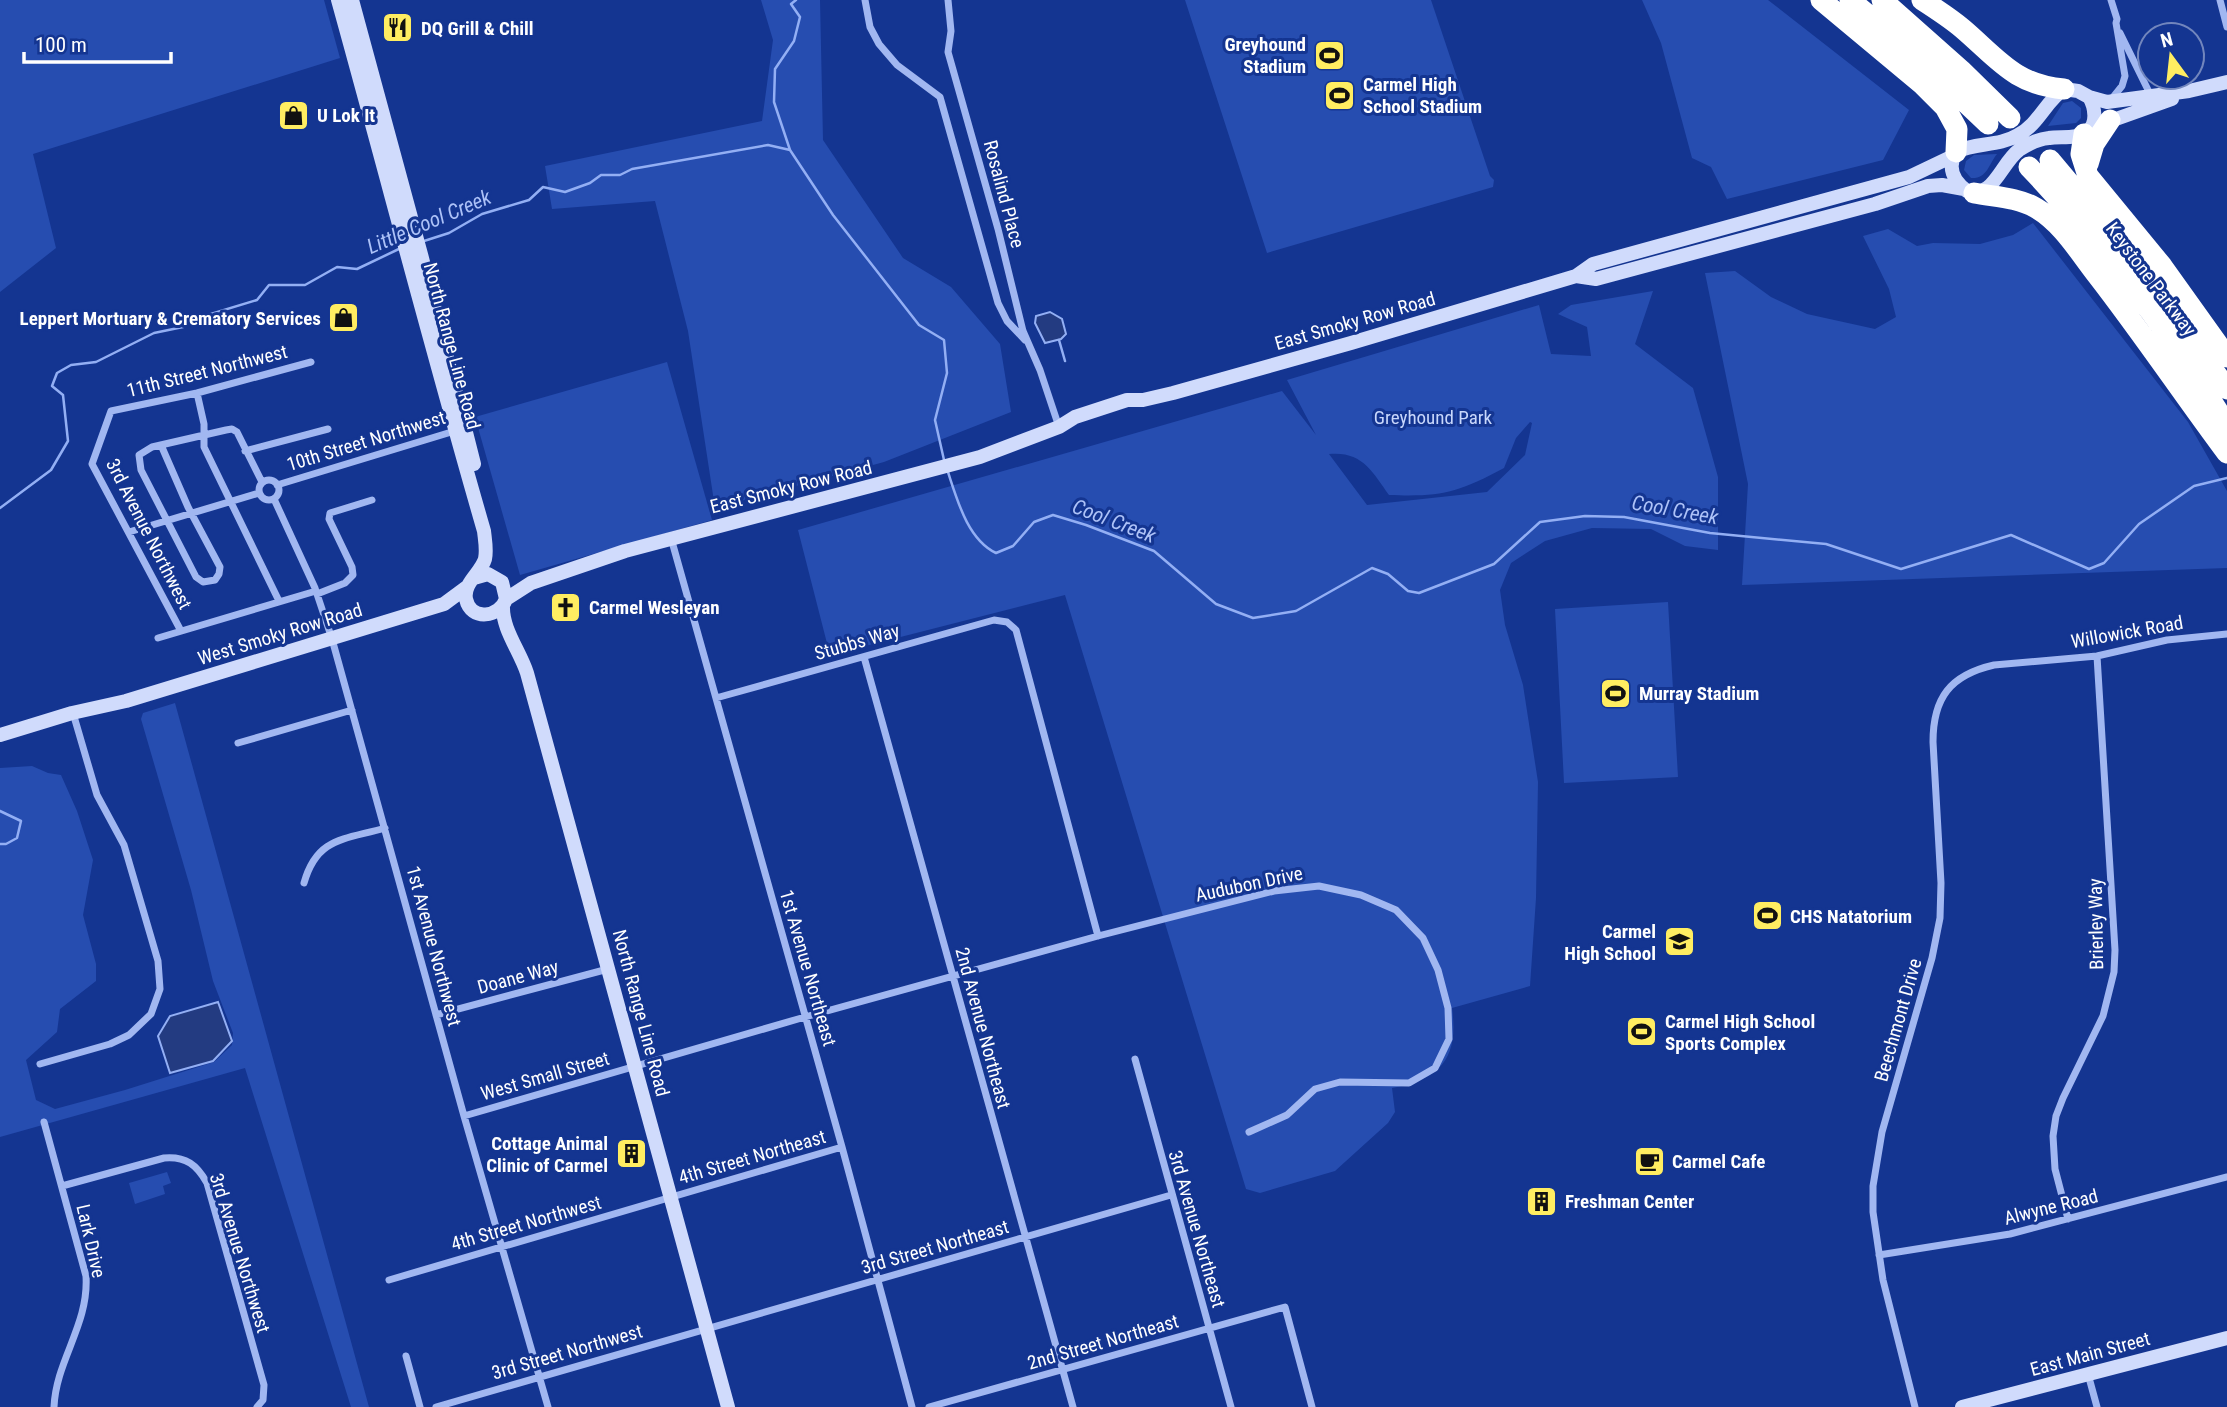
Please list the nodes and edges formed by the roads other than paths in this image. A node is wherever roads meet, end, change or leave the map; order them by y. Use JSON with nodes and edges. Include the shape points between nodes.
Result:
{"nodes":[{"id":1,"x":338,"y":0,"type":"edge"},
{"id":2,"x":352,"y":0,"type":"edge"},
{"id":3,"x":865,"y":0,"type":"edge"},
{"id":4,"x":948,"y":0,"type":"edge"},
{"id":5,"x":1821,"y":0,"type":"edge"},
{"id":6,"x":1850,"y":0,"type":"edge"},
{"id":7,"x":1882,"y":0,"type":"edge"},
{"id":8,"x":1923,"y":0,"type":"edge"},
{"id":9,"x":2111,"y":0,"type":"edge"},
{"id":10,"x":2220,"y":0,"type":"edge"},
{"id":11,"x":2116,"y":23,"type":"junction"},
{"id":12,"x":2227,"y":27,"type":"edge"},
{"id":13,"x":2227,"y":82,"type":"edge"},
{"id":14,"x":2064,"y":89,"type":"junction"},
{"id":15,"x":2151,"y":96,"type":"junction"},
{"id":16,"x":2089,"y":97,"type":"junction"},
{"id":17,"x":2010,"y":118,"type":"dead end"},
{"id":18,"x":2098,"y":121,"type":"junction"},
{"id":19,"x":1988,"y":124,"type":"dead end"},
{"id":20,"x":1954,"y":154,"type":"junction"},
{"id":21,"x":2050,"y":160,"type":"dead end"},
{"id":22,"x":2029,"y":167,"type":"dead end"},
{"id":23,"x":2088,"y":176,"type":"junction"},
{"id":24,"x":1969,"y":191,"type":"junction"},
{"id":25,"x":406,"y":220,"type":"junction"},
{"id":26,"x":1576,"y":276,"type":"junction"},
{"id":27,"x":1028,"y":343,"type":"junction"},
{"id":28,"x":2227,"y":357,"type":"edge"},
{"id":29,"x":311,"y":362,"type":"dead end"},
{"id":30,"x":2227,"y":389,"type":"edge"},
{"id":31,"x":197,"y":393,"type":"junction"},
{"id":32,"x":111,"y":411,"type":"joint"},
{"id":33,"x":1059,"y":426,"type":"junction"},
{"id":34,"x":328,"y":429,"type":"dead end"},
{"id":35,"x":459,"y":429,"type":"junction"},
{"id":36,"x":202,"y":436,"type":"junction"},
{"id":37,"x":2224,"y":440,"type":"edge"},
{"id":38,"x":161,"y":445,"type":"junction"},
{"id":39,"x":245,"y":451,"type":"junction"},
{"id":40,"x":262,"y":482,"type":"junction"},
{"id":41,"x":277,"y":485,"type":"junction"},
{"id":42,"x":259,"y":493,"type":"junction"},
{"id":43,"x":274,"y":499,"type":"junction"},
{"id":44,"x":372,"y":500,"type":"dead end"},
{"id":45,"x":230,"y":501,"type":"junction"},
{"id":46,"x":191,"y":513,"type":"junction"},
{"id":47,"x":167,"y":520,"type":"junction"},
{"id":48,"x":129,"y":532,"type":"junction"},
{"id":49,"x":670,"y":538,"type":"junction"},
{"id":50,"x":500,"y":580,"type":"junction"},
{"id":51,"x":471,"y":582,"type":"junction"},
{"id":52,"x":531,"y":583,"type":"junction"},
{"id":53,"x":317,"y":592,"type":"junction"},
{"id":54,"x":279,"y":601,"type":"junction"},
{"id":55,"x":505,"y":602,"type":"junction"},
{"id":56,"x":444,"y":604,"type":"junction"},
{"id":57,"x":479,"y":613,"type":"junction"},
{"id":58,"x":181,"y":631,"type":"junction"},
{"id":59,"x":508,"y":632,"type":"junction"},
{"id":60,"x":2227,"y":634,"type":"edge"},
{"id":61,"x":158,"y":638,"type":"dead end"},
{"id":62,"x":332,"y":639,"type":"junction"},
{"id":63,"x":2097,"y":656,"type":"junction"},
{"id":64,"x":864,"y":657,"type":"junction"},
{"id":65,"x":1991,"y":666,"type":"joint"},
{"id":66,"x":716,"y":698,"type":"junction"},
{"id":67,"x":352,"y":710,"type":"junction"},
{"id":68,"x":74,"y":717,"type":"junction"},
{"id":69,"x":0,"y":735,"type":"edge"},
{"id":70,"x":0,"y":742,"type":"edge"},
{"id":71,"x":239,"y":743,"type":"dead end"},
{"id":72,"x":385,"y":828,"type":"junction"},
{"id":73,"x":304,"y":883,"type":"dead end"},
{"id":74,"x":1098,"y":936,"type":"junction"},
{"id":75,"x":609,"y":969,"type":"junction"},
{"id":76,"x":953,"y":977,"type":"junction"},
{"id":77,"x":436,"y":1015,"type":"junction"},
{"id":78,"x":805,"y":1017,"type":"junction"},
{"id":79,"x":1135,"y":1059,"type":"dead end"},
{"id":80,"x":40,"y":1064,"type":"dead end"},
{"id":81,"x":635,"y":1066,"type":"junction"},
{"id":82,"x":464,"y":1116,"type":"junction"},
{"id":83,"x":44,"y":1122,"type":"dead end"},
{"id":84,"x":1249,"y":1132,"type":"dead end"},
{"id":85,"x":842,"y":1147,"type":"junction"},
{"id":86,"x":2227,"y":1177,"type":"edge"},
{"id":87,"x":62,"y":1186,"type":"junction"},
{"id":88,"x":1171,"y":1195,"type":"junction"},
{"id":89,"x":671,"y":1197,"type":"junction"},
{"id":90,"x":2068,"y":1219,"type":"junction"},
{"id":91,"x":1024,"y":1238,"type":"junction"},
{"id":92,"x":501,"y":1247,"type":"junction"},
{"id":93,"x":1879,"y":1255,"type":"junction"},
{"id":94,"x":877,"y":1279,"type":"junction"},
{"id":95,"x":389,"y":1280,"type":"dead end"},
{"id":96,"x":707,"y":1328,"type":"junction"},
{"id":97,"x":1209,"y":1328,"type":"junction"},
{"id":98,"x":2227,"y":1338,"type":"edge"},
{"id":99,"x":406,"y":1356,"type":"dead end"},
{"id":100,"x":1063,"y":1370,"type":"junction"},
{"id":101,"x":2088,"y":1374,"type":"junction"},
{"id":102,"x":539,"y":1377,"type":"junction"},
{"id":103,"x":259,"y":1405,"type":"edge"},
{"id":104,"x":54,"y":1407,"type":"edge"},
{"id":105,"x":420,"y":1407,"type":"edge"},
{"id":106,"x":436,"y":1407,"type":"edge"},
{"id":107,"x":548,"y":1407,"type":"edge"},
{"id":108,"x":728,"y":1407,"type":"edge"},
{"id":109,"x":912,"y":1407,"type":"edge"},
{"id":110,"x":929,"y":1407,"type":"edge"},
{"id":111,"x":1073,"y":1407,"type":"edge"},
{"id":112,"x":1231,"y":1407,"type":"edge"},
{"id":113,"x":1312,"y":1407,"type":"edge"},
{"id":114,"x":1914,"y":1407,"type":"edge"},
{"id":115,"x":1962,"y":1407,"type":"edge"},
{"id":116,"x":2096,"y":1407,"type":"edge"}],
"edges":[{"from":1,"to":25,"type":"street","name":"North Range Line Road"},
{"from":2,"to":25,"type":"street","name":"North Range Line Road"},
{"from":3,"to":27,"type":"street","name":"Rosalind Place","via":[[878,44],[897,65],[940,97],[998,303],[1007,321]]},
{"from":4,"to":27,"type":"street","name":"Rosalind Place","via":[[948,52]]},
{"from":5,"to":20,"type":"highway","via":[[1945,107],[1957,129]]},
{"from":6,"to":19,"type":"highway"},
{"from":7,"to":17,"type":"highway"},
{"from":8,"to":14,"type":"highway","via":[[2016,75],[2036,85]]},
{"from":9,"to":11,"type":"street"},
{"from":10,"to":12,"type":"street"},
{"from":11,"to":15,"type":"street"},
{"from":11,"to":18,"type":"street","via":[[2125,76]]},
{"from":13,"to":15,"type":"street","via":[[2178,97]]},
{"from":14,"to":16,"type":"street"},
{"from":14,"to":20,"type":"street","name":"East Smoky Row Road","via":[[2031,127],[2016,137],[1998,144],[1970,145]]},
{"from":15,"to":18,"type":"street"},
{"from":16,"to":18,"type":"street"},
{"from":16,"to":18,"type":"street"},
{"from":18,"to":23,"type":"highway"},
{"from":18,"to":23,"type":"highway","via":[[2081,154]]},
{"from":18,"to":24,"type":"street","via":[[2031,143],[2012,155],[1993,184],[1985,190]]},
{"from":20,"to":24,"type":"street","via":[[1953,175]]},
{"from":20,"to":26,"type":"street","name":"East Smoky Row Road","via":[[1909,177],[1593,264]]},
{"from":21,"to":30,"type":"highway","name":"Keystone Parkway","via":[[2139,266]]},
{"from":22,"to":37,"type":"highway","name":"Keystone Parkway","via":[[2124,278],[2172,343]]},
{"from":23,"to":28,"type":"highway","via":[[2162,266]]},
{"from":24,"to":26,"type":"street","name":"East Smoky Row Road","via":[[1942,184],[1928,186],[1596,279]]},
{"from":24,"to":37,"type":"highway","via":[[2028,204],[2060,229]]},
{"from":25,"to":35,"type":"street","name":"North Range Line Road"},
{"from":26,"to":33,"type":"street","name":"East Smoky Row Road","via":[[1351,343],[1143,400],[1128,400]]},
{"from":27,"to":33,"type":"street","name":"Rosalind Place"},
{"from":29,"to":31,"type":"street","name":"11th Street Northwest"},
{"from":31,"to":32,"type":"street","name":"11th Street Northwest"},
{"from":31,"to":36,"type":"street"},
{"from":32,"to":48,"type":"street","name":"3rd Avenue Northwest","via":[[92,464]]},
{"from":33,"to":49,"type":"street","name":"East Smoky Row Road","via":[[980,457]]},
{"from":34,"to":39,"type":"street"},
{"from":35,"to":41,"type":"street","name":"10th Street Northwest"},
{"from":35,"to":50,"type":"street","name":"North Range Line Road","via":[[492,529]]},
{"from":35,"to":51,"type":"street","name":"North Range Line Road","via":[[485,540],[483,563]]},
{"from":36,"to":38,"type":"street"},
{"from":36,"to":39,"type":"street","via":[[232,429]]},
{"from":36,"to":45,"type":"street"},
{"from":38,"to":46,"type":"street"},
{"from":38,"to":47,"type":"street","via":[[139,455],[141,470]]},
{"from":39,"to":40,"type":"street"},
{"from":40,"to":41,"type":"street","via":[[272,480]]},
{"from":40,"to":42,"type":"street"},
{"from":41,"to":43,"type":"street"},
{"from":42,"to":43,"type":"street"},
{"from":42,"to":45,"type":"street"},
{"from":43,"to":53,"type":"street","name":"1st Avenue Northwest"},
{"from":44,"to":53,"type":"street","via":[[330,513],[354,575],[345,583]]},
{"from":45,"to":46,"type":"street"},
{"from":45,"to":54,"type":"street"},
{"from":46,"to":47,"type":"street"},
{"from":46,"to":47,"type":"street","via":[[220,567],[211,582],[196,577]]},
{"from":47,"to":48,"type":"street"},
{"from":48,"to":58,"type":"street","name":"3rd Avenue Northwest"},
{"from":49,"to":52,"type":"street","name":"East Smoky Row Road"},
{"from":49,"to":66,"type":"street","name":"1st Avenue Northeast"},
{"from":50,"to":51,"type":"street","via":[[484,574]]},
{"from":50,"to":52,"type":"street","name":"East Smoky Row Road"},
{"from":50,"to":55,"type":"street"},
{"from":51,"to":56,"type":"street","name":"West Smoky Row Road"},
{"from":51,"to":57,"type":"street","via":[[466,597]]},
{"from":52,"to":55,"type":"street","name":"East Smoky Row Road"},
{"from":53,"to":54,"type":"street"},
{"from":53,"to":62,"type":"street","name":"1st Avenue Northwest"},
{"from":54,"to":58,"type":"street"},
{"from":55,"to":57,"type":"street","via":[[495,613]]},
{"from":55,"to":59,"type":"street","name":"North Range Line Road"},
{"from":56,"to":57,"type":"street","name":"West Smoky Row Road"},
{"from":56,"to":62,"type":"street","name":"West Smoky Row Road"},
{"from":57,"to":59,"type":"street","name":"North Range Line Road"},
{"from":58,"to":61,"type":"street"},
{"from":59,"to":75,"type":"street","name":"North Range Line Road","via":[[527,673]]},
{"from":60,"to":63,"type":"street","name":"Willowick Road","via":[[2167,640]]},
{"from":62,"to":67,"type":"street","name":"1st Avenue Northwest"},
{"from":62,"to":68,"type":"street","name":"West Smoky Row Road"},
{"from":63,"to":65,"type":"street","name":"Willowick Road"},
{"from":63,"to":90,"type":"street","name":"Brierley Way","via":[[2114,972],[2103,1016],[2056,1116],[2052,1154]]},
{"from":64,"to":66,"type":"street","name":"Stubbs Way"},
{"from":64,"to":74,"type":"street","name":"Stubbs Way","via":[[994,620],[1007,622],[1016,630]]},
{"from":64,"to":76,"type":"street","name":"2nd Avenue Northeast"},
{"from":65,"to":93,"type":"street","name":"Beechmont Drive","via":[[1954,682],[1933,720],[1940,918],[1875,1164],[1873,1212]]},
{"from":66,"to":78,"type":"street","name":"1st Avenue Northeast"},
{"from":67,"to":71,"type":"street"},
{"from":67,"to":72,"type":"street","name":"1st Avenue Northwest"},
{"from":68,"to":69,"type":"street","name":"West Smoky Row Road"},
{"from":68,"to":70,"type":"street","name":"West Smoky Row Road"},
{"from":68,"to":80,"type":"street","via":[[97,795],[124,845],[158,961],[160,989],[141,1025],[120,1040]]},
{"from":72,"to":73,"type":"street","via":[[322,848]]},
{"from":72,"to":77,"type":"street","name":"1st Avenue Northwest"},
{"from":74,"to":76,"type":"street","name":"Audubon Drive"},
{"from":74,"to":84,"type":"street","name":"Audubon Drive","via":[[1274,891],[1319,886],[1361,895],[1396,910],[1423,938],[1448,1008],[1449,1039],[1435,1068],[1409,1083],[1340,1082],[1315,1089],[1287,1115]]},
{"from":75,"to":77,"type":"street","name":"Doane Way"},
{"from":75,"to":81,"type":"street","name":"North Range Line Road"},
{"from":76,"to":78,"type":"street","name":"Audubon Drive"},
{"from":76,"to":91,"type":"street","name":"2nd Avenue Northeast"},
{"from":77,"to":82,"type":"street","name":"1st Avenue Northwest"},
{"from":78,"to":81,"type":"street","name":"West Small Street"},
{"from":78,"to":85,"type":"street","name":"1st Avenue Northeast"},
{"from":79,"to":88,"type":"street","name":"3rd Avenue Northeast"},
{"from":81,"to":82,"type":"street","name":"West Small Street"},
{"from":81,"to":89,"type":"street","name":"North Range Line Road"},
{"from":82,"to":92,"type":"street","name":"1st Avenue Northwest"},
{"from":83,"to":87,"type":"street","name":"Lark Drive"},
{"from":85,"to":89,"type":"street","name":"4th Street Northeast"},
{"from":85,"to":94,"type":"street","name":"1st Avenue Northeast"},
{"from":86,"to":90,"type":"street","name":"Alwyne Road"},
{"from":87,"to":103,"type":"street","name":"3rd Avenue Northwest","via":[[164,1158],[182,1159],[197,1167],[207,1183],[264,1385]]},
{"from":87,"to":104,"type":"street","name":"Lark Drive","via":[[86,1287],[81,1321],[57,1381]]},
{"from":88,"to":91,"type":"street","name":"3rd Street Northeast"},
{"from":88,"to":97,"type":"street","name":"3rd Avenue Northeast"},
{"from":89,"to":92,"type":"street","name":"4th Street Northwest"},
{"from":89,"to":96,"type":"street","name":"North Range Line Road"},
{"from":90,"to":93,"type":"street","name":"Alwyne Road","via":[[1977,1241]]},
{"from":91,"to":94,"type":"street","name":"3rd Street Northeast"},
{"from":91,"to":100,"type":"street","name":"2nd Avenue Northeast"},
{"from":92,"to":95,"type":"street","name":"4th Street Northwest"},
{"from":92,"to":102,"type":"street","name":"1st Avenue Northwest"},
{"from":93,"to":114,"type":"street","name":"Beechmont Drive"},
{"from":94,"to":96,"type":"street","name":"3rd Street Northeast"},
{"from":94,"to":109,"type":"street","name":"1st Avenue Northeast"},
{"from":96,"to":102,"type":"street","name":"3rd Street Northwest"},
{"from":96,"to":108,"type":"street","name":"North Range Line Road"},
{"from":97,"to":100,"type":"street","name":"2nd Street Northeast"},
{"from":97,"to":112,"type":"street","name":"3rd Avenue Northeast"},
{"from":97,"to":113,"type":"street","name":"2nd Street Northeast","via":[[1285,1307]]},
{"from":98,"to":101,"type":"street","name":"East Main Street"},
{"from":99,"to":105,"type":"street"},
{"from":100,"to":110,"type":"street","name":"2nd Street Northeast"},
{"from":100,"to":111,"type":"street","name":"2nd Avenue Northeast"},
{"from":101,"to":115,"type":"street","name":"East Main Street"},
{"from":101,"to":116,"type":"street"},
{"from":102,"to":106,"type":"street","name":"3rd Street Northwest"},
{"from":102,"to":107,"type":"street","name":"1st Avenue Northwest"}]}
